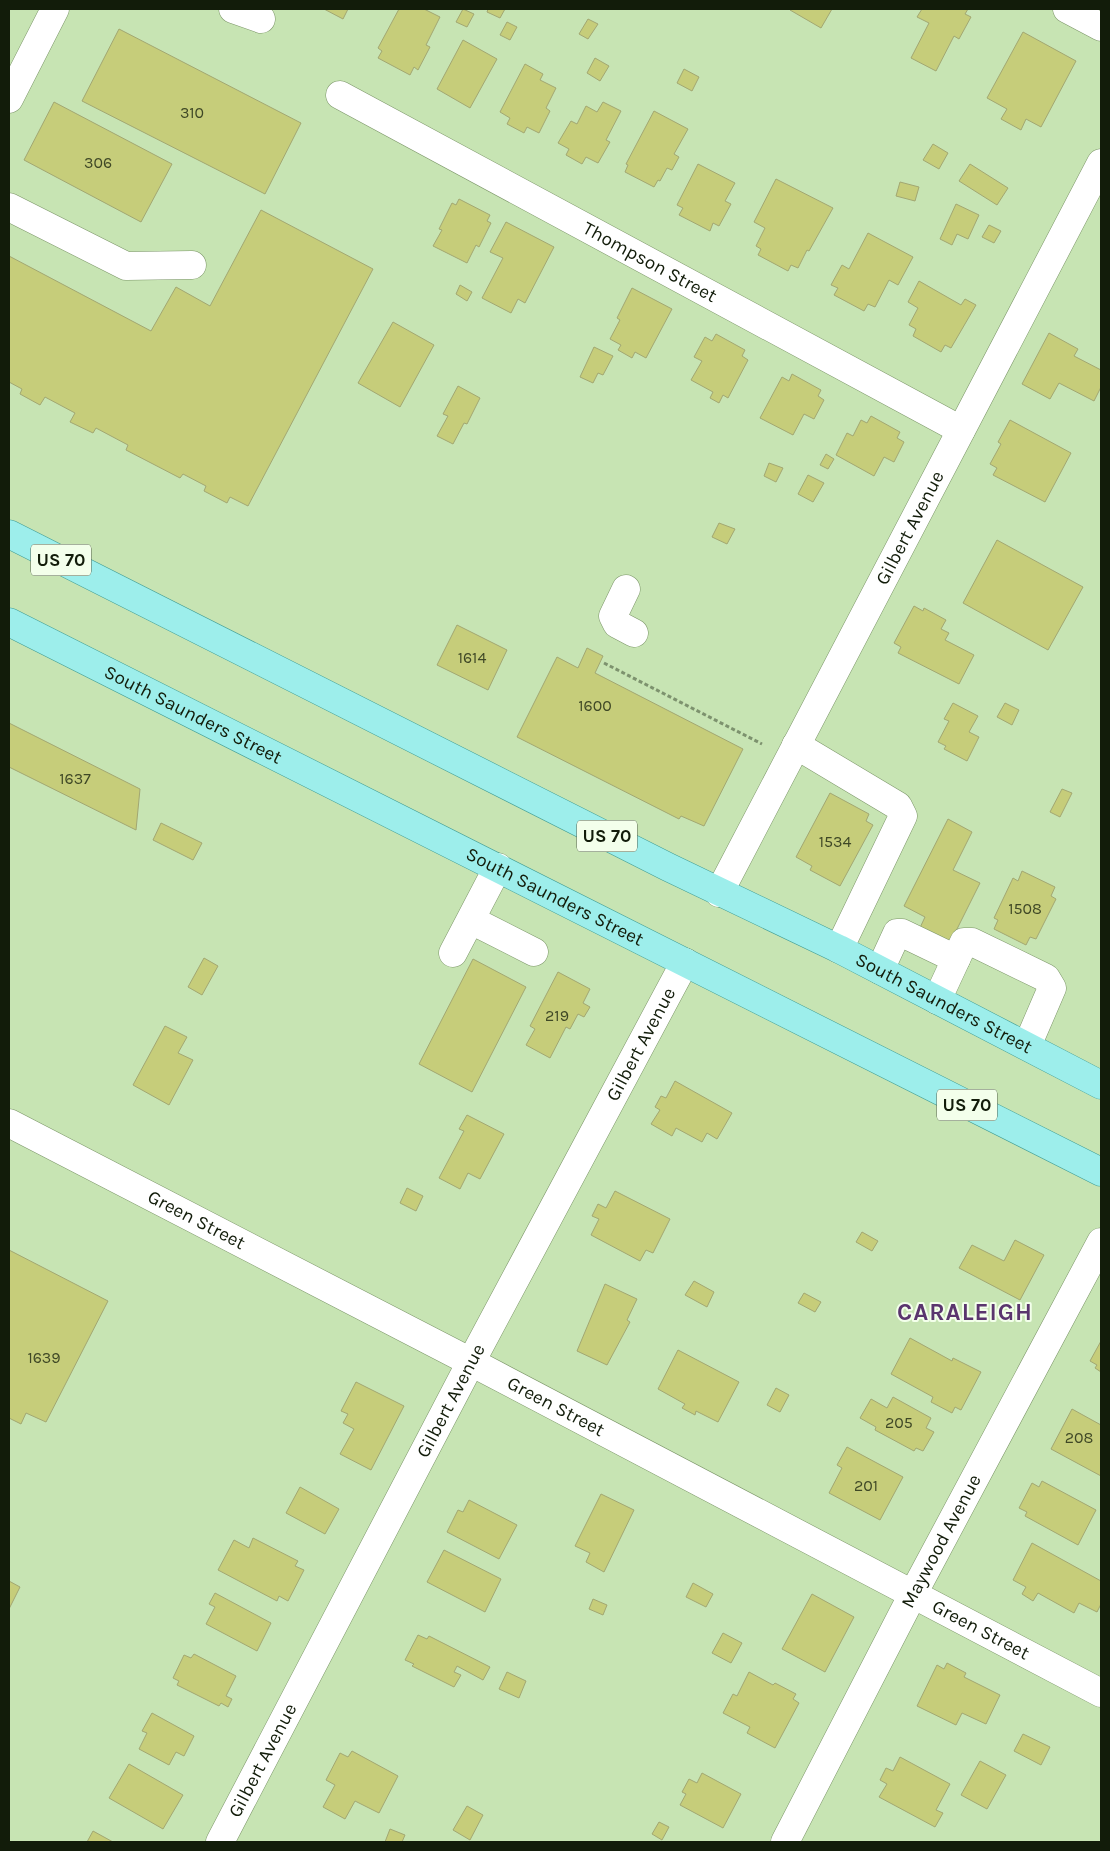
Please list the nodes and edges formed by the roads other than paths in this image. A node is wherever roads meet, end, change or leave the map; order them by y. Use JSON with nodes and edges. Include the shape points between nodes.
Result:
{"nodes":[{"id":1,"x":55,"y":9,"type":"edge"},
{"id":2,"x":233,"y":9,"type":"edge"},
{"id":3,"x":1067,"y":9,"type":"edge"},
{"id":4,"x":261,"y":19,"type":"dead end"},
{"id":5,"x":1101,"y":27,"type":"edge"},
{"id":6,"x":340,"y":95,"type":"dead end"},
{"id":7,"x":9,"y":99,"type":"edge"},
{"id":8,"x":1101,"y":163,"type":"edge"},
{"id":9,"x":9,"y":207,"type":"edge"},
{"id":10,"x":192,"y":265,"type":"dead end"},
{"id":11,"x":961,"y":430,"type":"junction"},
{"id":12,"x":9,"y":534,"type":"edge"},
{"id":13,"x":626,"y":589,"type":"dead end"},
{"id":14,"x":9,"y":622,"type":"edge"},
{"id":15,"x":634,"y":633,"type":"dead end"},
{"id":16,"x":796,"y":745,"type":"junction"},
{"id":17,"x":498,"y":867,"type":"junction"},
{"id":18,"x":719,"y":892,"type":"junction"},
{"id":19,"x":471,"y":920,"type":"junction"},
{"id":20,"x":839,"y":949,"type":"junction"},
{"id":21,"x":534,"y":952,"type":"dead end"},
{"id":22,"x":454,"y":953,"type":"dead end"},
{"id":23,"x":956,"y":959,"type":"junction"},
{"id":24,"x":685,"y":962,"type":"junction"},
{"id":25,"x":880,"y":970,"type":"junction"},
{"id":26,"x":937,"y":1000,"type":"junction"},
{"id":27,"x":1027,"y":1046,"type":"junction"},
{"id":28,"x":1101,"y":1084,"type":"edge"},
{"id":29,"x":9,"y":1123,"type":"edge"},
{"id":30,"x":1101,"y":1172,"type":"edge"},
{"id":31,"x":1101,"y":1242,"type":"edge"},
{"id":32,"x":471,"y":1362,"type":"junction"},
{"id":33,"x":913,"y":1594,"type":"junction"},
{"id":34,"x":1101,"y":1694,"type":"edge"},
{"id":35,"x":220,"y":1842,"type":"edge"},
{"id":36,"x":785,"y":1842,"type":"edge"}],
"edges":[{"from":1,"to":7,"type":"street"},
{"from":2,"to":4,"type":"street"},
{"from":3,"to":5,"type":"street"},
{"from":6,"to":11,"type":"street","name":"Thompson Street"},
{"from":8,"to":11,"type":"street","name":"Gilbert Avenue"},
{"from":9,"to":10,"type":"street","via":[[126,266]]},
{"from":11,"to":16,"type":"street","name":"Gilbert Avenue"},
{"from":12,"to":18,"type":"main road","name":"South Saunders Street","number":"US 70"},
{"from":13,"to":15,"type":"street","via":[[613,616],[617,624]]},
{"from":14,"to":17,"type":"main road","name":"South Saunders Street","number":"US 70"},
{"from":16,"to":18,"type":"street","name":"Gilbert Avenue"},
{"from":16,"to":20,"type":"street","via":[[898,806],[903,816]]},
{"from":17,"to":19,"type":"street"},
{"from":17,"to":24,"type":"main road","name":"South Saunders Street","number":"US 70"},
{"from":18,"to":20,"type":"main road","name":"South Saunders Street","number":"US 70"},
{"from":19,"to":21,"type":"street"},
{"from":19,"to":22,"type":"street"},
{"from":20,"to":25,"type":"main road","name":"South Saunders Street","number":"US 70"},
{"from":23,"to":25,"type":"street","via":[[897,933]]},
{"from":23,"to":26,"type":"street"},
{"from":23,"to":27,"type":"street","via":[[964,942],[972,942],[1046,978],[1052,988]]},
{"from":24,"to":30,"type":"main road","name":"South Saunders Street","number":"US 70"},
{"from":24,"to":32,"type":"street","name":"Gilbert Avenue"},
{"from":25,"to":26,"type":"main road","name":"South Saunders Street","number":"US 70"},
{"from":26,"to":27,"type":"main road","name":"South Saunders Street","number":"US 70"},
{"from":27,"to":28,"type":"main road","name":"South Saunders Street","number":"US 70"},
{"from":29,"to":32,"type":"street","name":"Green Street"},
{"from":31,"to":33,"type":"street","name":"Maywood Avenue"},
{"from":32,"to":33,"type":"street","name":"Green Street"},
{"from":32,"to":35,"type":"street","name":"Gilbert Avenue"},
{"from":33,"to":34,"type":"street","name":"Green Street"},
{"from":33,"to":36,"type":"street","name":"Maywood Avenue"}]}
